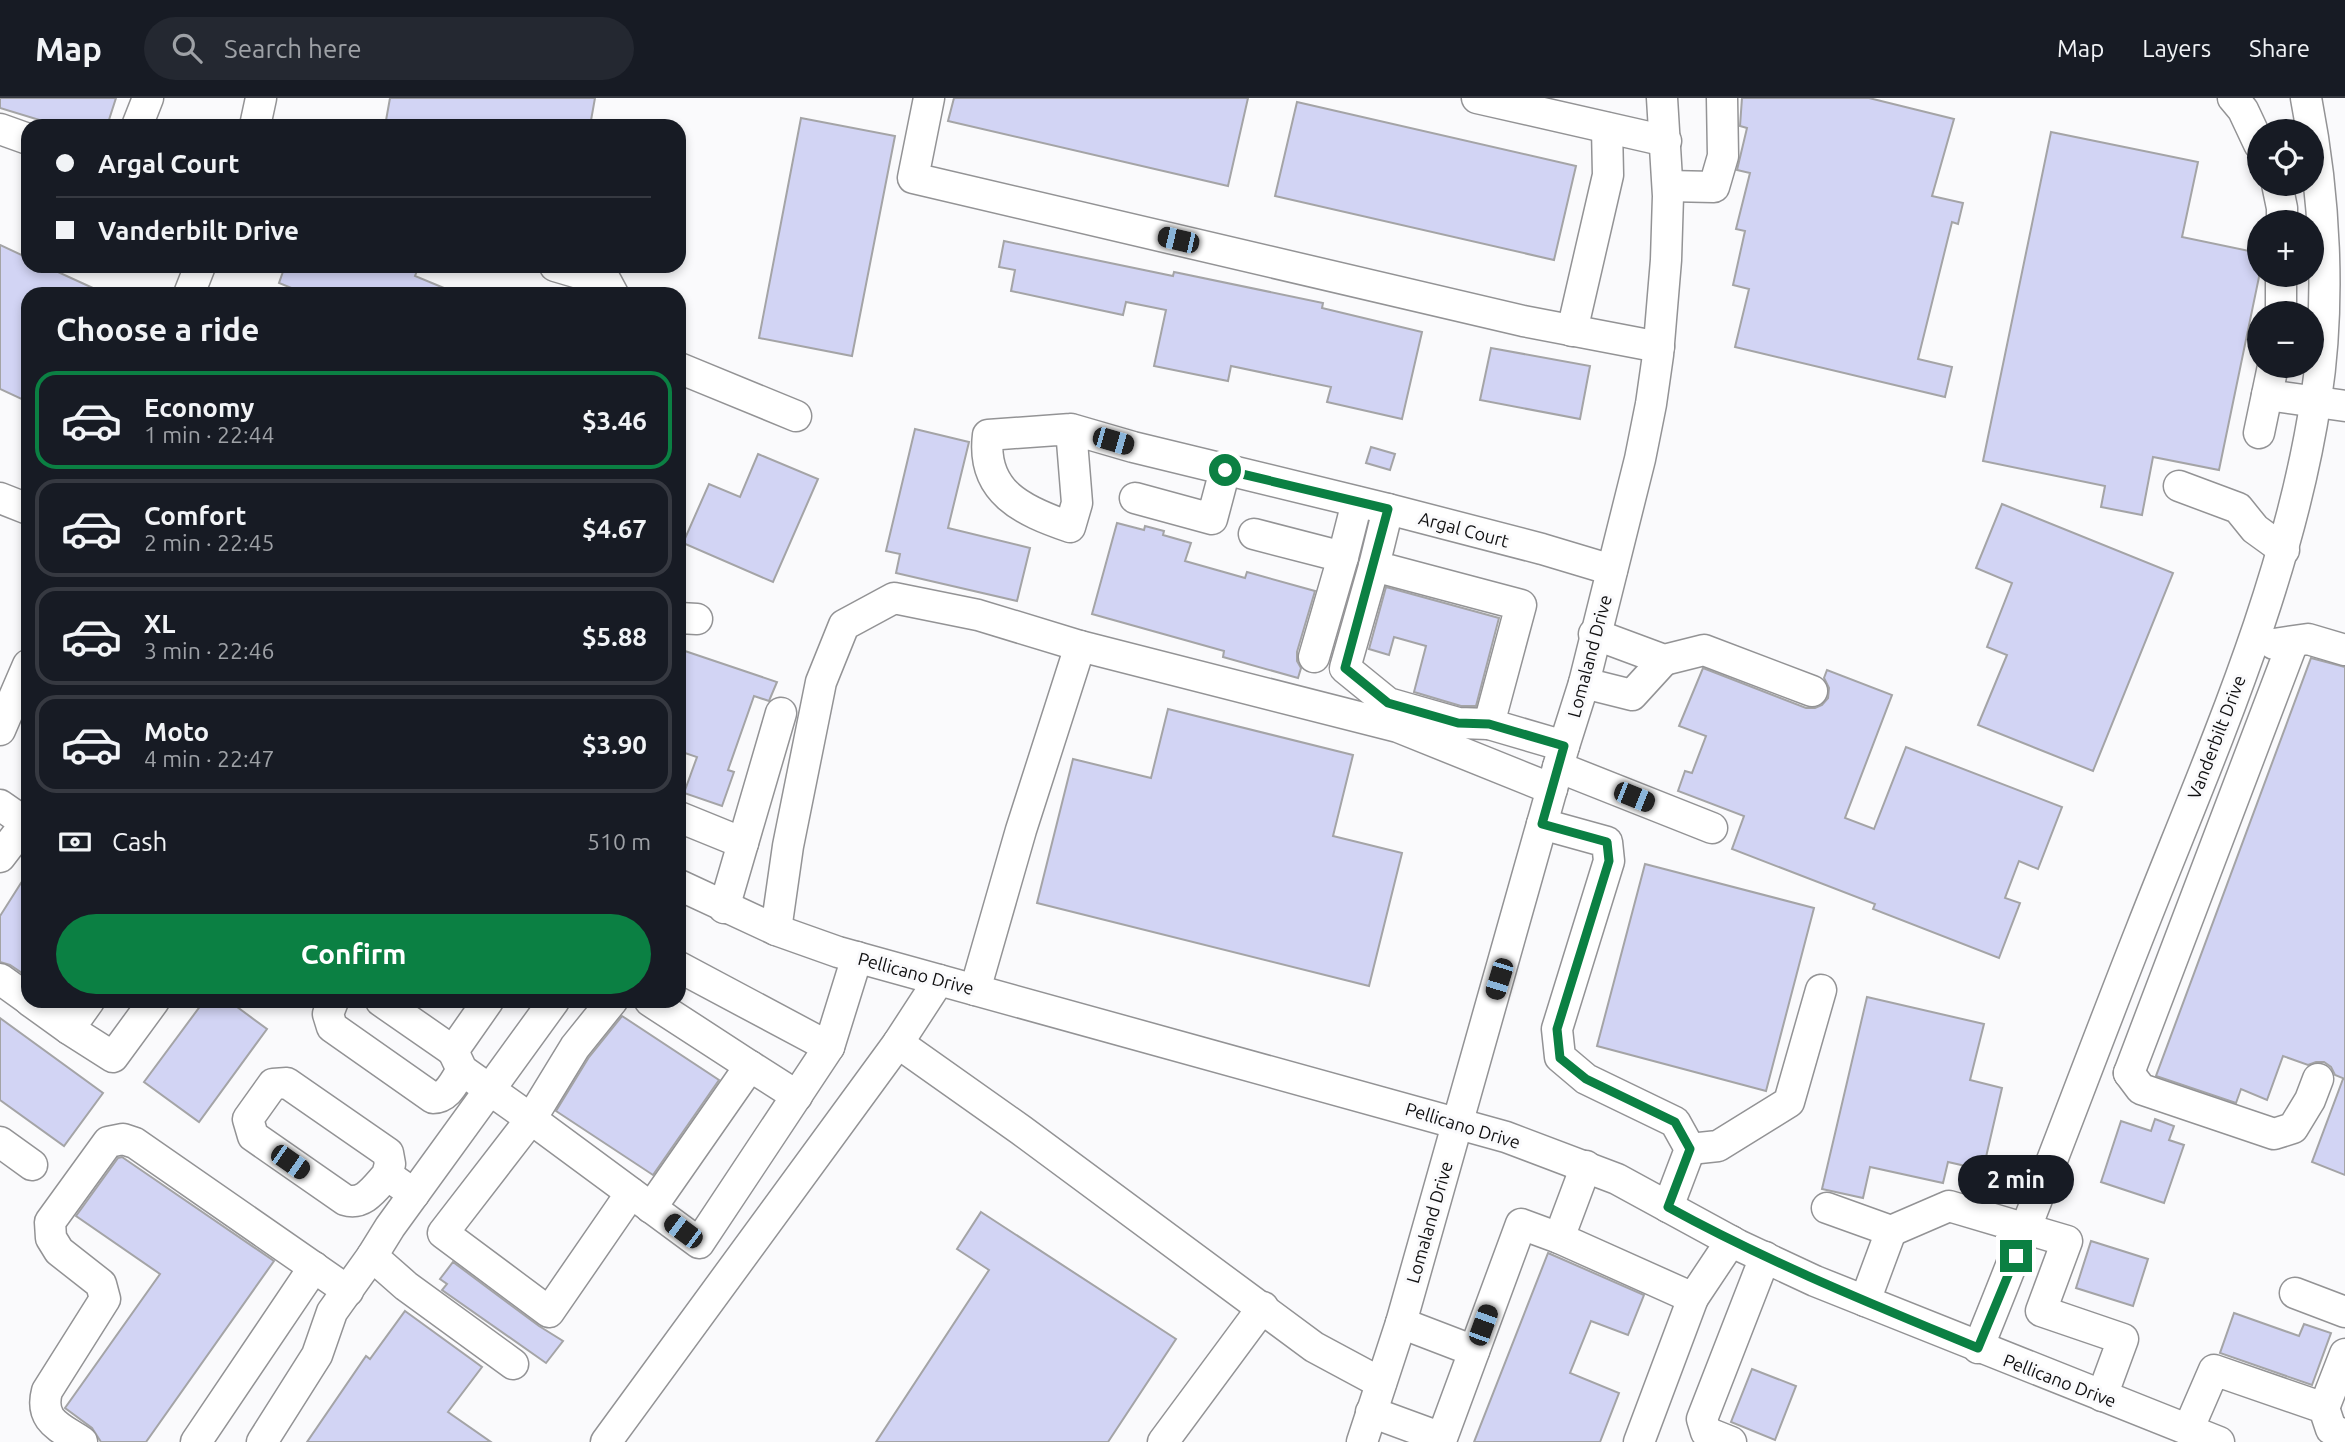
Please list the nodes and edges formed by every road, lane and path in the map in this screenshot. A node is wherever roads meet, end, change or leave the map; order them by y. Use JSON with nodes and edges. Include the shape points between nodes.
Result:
{"nodes":[{"id":1,"x":148,"y":98,"type":"edge"},
{"id":2,"x":261,"y":98,"type":"edge"},
{"id":3,"x":929,"y":98,"type":"edge"},
{"id":4,"x":1477,"y":98,"type":"edge"},
{"id":5,"x":1662,"y":98,"type":"edge"},
{"id":6,"x":1722,"y":98,"type":"edge"},
{"id":7,"x":2233,"y":98,"type":"edge"},
{"id":8,"x":2306,"y":98,"type":"edge"},
{"id":9,"x":1522,"y":103,"type":"edge"},
{"id":10,"x":140,"y":119,"type":"edge"},
{"id":11,"x":256,"y":119,"type":"edge"},
{"id":12,"x":2247,"y":119,"type":"edge"},
{"id":13,"x":2309,"y":119,"type":"edge"},
{"id":14,"x":1607,"y":128,"type":"junction"},
{"id":15,"x":0,"y":129,"type":"edge"},
{"id":16,"x":21,"y":136,"type":"edge"},
{"id":17,"x":1666,"y":141,"type":"junction"},
{"id":18,"x":1668,"y":186,"type":"junction"},
{"id":19,"x":2321,"y":196,"type":"edge"},
{"id":20,"x":572,"y":273,"type":"edge"},
{"id":21,"x":607,"y":287,"type":"edge"},
{"id":22,"x":1572,"y":331,"type":"junction"},
{"id":23,"x":1659,"y":347,"type":"junction"},
{"id":24,"x":686,"y":371,"type":"edge"},
{"id":25,"x":2271,"y":378,"type":"edge"},
{"id":26,"x":2267,"y":395,"type":"junction"},
{"id":27,"x":2331,"y":403,"type":"edge"},
{"id":28,"x":796,"y":416,"type":"dead end"},
{"id":29,"x":1071,"y":429,"type":"dead end"},
{"id":30,"x":2259,"y":433,"type":"dead end"},
{"id":31,"x":1225,"y":470,"type":"junction"},
{"id":32,"x":2179,"y":486,"type":"dead end"},
{"id":33,"x":0,"y":498,"type":"edge"},
{"id":34,"x":1135,"y":498,"type":"dead end"},
{"id":35,"x":1357,"y":502,"type":"junction"},
{"id":36,"x":21,"y":506,"type":"edge"},
{"id":37,"x":1388,"y":509,"type":"junction"},
{"id":38,"x":1254,"y":534,"type":"dead end"},
{"id":39,"x":2284,"y":550,"type":"junction"},
{"id":40,"x":1343,"y":557,"type":"junction"},
{"id":41,"x":1374,"y":566,"type":"junction"},
{"id":42,"x":1612,"y":570,"type":"junction"},
{"id":43,"x":1594,"y":634,"type":"junction"},
{"id":44,"x":2253,"y":639,"type":"junction"},
{"id":45,"x":2292,"y":642,"type":"junction"},
{"id":46,"x":1080,"y":646,"type":"junction"},
{"id":47,"x":2345,"y":650,"type":"edge"},
{"id":48,"x":1314,"y":657,"type":"dead end"},
{"id":49,"x":1664,"y":660,"type":"junction"},
{"id":50,"x":21,"y":682,"type":"edge"},
{"id":51,"x":1584,"y":683,"type":"junction"},
{"id":52,"x":1812,"y":691,"type":"dead end"},
{"id":53,"x":10,"y":708,"type":"edge"},
{"id":54,"x":781,"y":713,"type":"dead end"},
{"id":55,"x":1489,"y":724,"type":"junction"},
{"id":56,"x":1558,"y":768,"type":"junction"},
{"id":57,"x":0,"y":805,"type":"edge"},
{"id":58,"x":21,"y":817,"type":"edge"},
{"id":59,"x":686,"y":820,"type":"edge"},
{"id":60,"x":1542,"y":824,"type":"junction"},
{"id":61,"x":1712,"y":828,"type":"dead end"},
{"id":62,"x":21,"y":829,"type":"edge"},
{"id":63,"x":743,"y":843,"type":"junction"},
{"id":64,"x":0,"y":857,"type":"edge"},
{"id":65,"x":686,"y":891,"type":"edge"},
{"id":66,"x":724,"y":908,"type":"junction"},
{"id":67,"x":776,"y":930,"type":"junction"},
{"id":68,"x":857,"y":957,"type":"junction"},
{"id":69,"x":686,"y":971,"type":"edge"},
{"id":70,"x":0,"y":979,"type":"edge"},
{"id":71,"x":939,"y":980,"type":"junction"},
{"id":72,"x":975,"y":990,"type":"junction"},
{"id":73,"x":1821,"y":990,"type":"dead end"},
{"id":74,"x":21,"y":994,"type":"edge"},
{"id":75,"x":40,"y":1008,"type":"edge"},
{"id":76,"x":84,"y":1008,"type":"edge"},
{"id":77,"x":149,"y":1008,"type":"edge"},
{"id":78,"x":330,"y":1008,"type":"edge"},
{"id":79,"x":390,"y":1008,"type":"edge"},
{"id":80,"x":484,"y":1008,"type":"edge"},
{"id":81,"x":549,"y":1008,"type":"edge"},
{"id":82,"x":606,"y":1008,"type":"edge"},
{"id":83,"x":661,"y":1008,"type":"edge"},
{"id":84,"x":69,"y":1029,"type":"junction"},
{"id":85,"x":898,"y":1043,"type":"junction"},
{"id":86,"x":829,"y":1047,"type":"junction"},
{"id":87,"x":457,"y":1061,"type":"junction"},
{"id":88,"x":2089,"y":1064,"type":"junction"},
{"id":89,"x":750,"y":1066,"type":"junction"},
{"id":90,"x":2129,"y":1073,"type":"junction"},
{"id":91,"x":2318,"y":1079,"type":"dead end"},
{"id":92,"x":491,"y":1090,"type":"junction"},
{"id":93,"x":797,"y":1096,"type":"junction"},
{"id":94,"x":531,"y":1119,"type":"junction"},
{"id":95,"x":1458,"y":1122,"type":"junction"},
{"id":96,"x":0,"y":1142,"type":"edge"},
{"id":97,"x":1690,"y":1149,"type":"junction"},
{"id":98,"x":32,"y":1165,"type":"dead end"},
{"id":99,"x":1586,"y":1166,"type":"junction"},
{"id":100,"x":387,"y":1175,"type":"junction"},
{"id":101,"x":641,"y":1200,"type":"junction"},
{"id":102,"x":409,"y":1201,"type":"junction"},
{"id":103,"x":1668,"y":1207,"type":"junction"},
{"id":104,"x":1827,"y":1208,"type":"dead end"},
{"id":105,"x":2026,"y":1228,"type":"junction"},
{"id":106,"x":1891,"y":1231,"type":"junction"},
{"id":107,"x":443,"y":1233,"type":"junction"},
{"id":108,"x":1559,"y":1238,"type":"junction"},
{"id":109,"x":1731,"y":1241,"type":"junction"},
{"id":110,"x":372,"y":1256,"type":"junction"},
{"id":111,"x":1765,"y":1257,"type":"junction"},
{"id":112,"x":314,"y":1267,"type":"junction"},
{"id":113,"x":348,"y":1291,"type":"junction"},
{"id":114,"x":2295,"y":1293,"type":"dead end"},
{"id":115,"x":1693,"y":1298,"type":"junction"},
{"id":116,"x":1865,"y":1301,"type":"junction"},
{"id":117,"x":1263,"y":1307,"type":"junction"},
{"id":118,"x":2345,"y":1312,"type":"edge"},
{"id":119,"x":1401,"y":1323,"type":"junction"},
{"id":120,"x":1978,"y":1348,"type":"junction"},
{"id":121,"x":1474,"y":1351,"type":"junction"},
{"id":122,"x":2345,"y":1354,"type":"edge"},
{"id":123,"x":513,"y":1364,"type":"dead end"},
{"id":124,"x":1381,"y":1382,"type":"junction"},
{"id":125,"x":2102,"y":1396,"type":"junction"},
{"id":126,"x":1371,"y":1412,"type":"junction"},
{"id":127,"x":2332,"y":1429,"type":"edge"},
{"id":128,"x":2188,"y":1430,"type":"junction"},
{"id":129,"x":1447,"y":1440,"type":"edge"},
{"id":130,"x":82,"y":1442,"type":"edge"},
{"id":131,"x":196,"y":1442,"type":"edge"},
{"id":132,"x":262,"y":1442,"type":"edge"},
{"id":133,"x":606,"y":1442,"type":"edge"},
{"id":134,"x":1163,"y":1442,"type":"edge"},
{"id":135,"x":1362,"y":1442,"type":"edge"},
{"id":136,"x":1639,"y":1442,"type":"edge"},
{"id":137,"x":1731,"y":1442,"type":"edge"},
{"id":138,"x":2218,"y":1442,"type":"edge"}],
"edges":[{"from":1,"to":10,"type":"street"},
{"from":2,"to":11,"type":"street"},
{"from":3,"to":22,"type":"street","via":[[913,178]]},
{"from":4,"to":9,"type":"street"},
{"from":5,"to":17,"type":"street","name":"Lomaland Drive"},
{"from":6,"to":18,"type":"street","via":[[1723,156],[1714,187]]},
{"from":7,"to":12,"type":"street"},
{"from":8,"to":13,"type":"street","name":"Vanderbilt Drive"},
{"from":9,"to":14,"type":"street"},
{"from":14,"to":17,"type":"street"},
{"from":14,"to":22,"type":"street","via":[[1608,174]]},
{"from":15,"to":16,"type":"street"},
{"from":17,"to":18,"type":"street","name":"Lomaland Drive"},
{"from":18,"to":23,"type":"street","name":"Lomaland Drive"},
{"from":19,"to":27,"type":"street","name":"Vanderbilt Drive"},
{"from":20,"to":21,"type":"street"},
{"from":22,"to":23,"type":"street"},
{"from":23,"to":42,"type":"street","name":"Lomaland Drive","via":[[1640,459]]},
{"from":24,"to":28,"type":"street"},
{"from":25,"to":26,"type":"street"},
{"from":26,"to":27,"type":"street"},
{"from":26,"to":30,"type":"street"},
{"from":27,"to":39,"type":"street","name":"Vanderbilt Drive","via":[[2300,488]]},
{"from":29,"to":31,"type":"street","name":"Argal Court"},
{"from":31,"to":34,"type":"street","via":[[1212,519]]},
{"from":31,"to":35,"type":"street","name":"Argal Court"},
{"from":32,"to":39,"type":"street","via":[[2238,508],[2255,529]]},
{"from":33,"to":36,"type":"street"},
{"from":35,"to":37,"type":"street","name":"Argal Court"},
{"from":35,"to":40,"type":"street"},
{"from":37,"to":41,"type":"street"},
{"from":37,"to":42,"type":"street","name":"Argal Court"},
{"from":38,"to":40,"type":"street"},
{"from":39,"to":44,"type":"street","name":"Vanderbilt Drive"},
{"from":40,"to":48,"type":"street"},
{"from":41,"to":55,"type":"street","via":[[1345,668],[1388,703],[1458,723]]},
{"from":41,"to":55,"type":"street","via":[[1521,605]]},
{"from":42,"to":43,"type":"street","name":"Lomaland Drive"},
{"from":43,"to":49,"type":"street"},
{"from":43,"to":51,"type":"street","name":"Lomaland Drive"},
{"from":44,"to":45,"type":"street"},
{"from":44,"to":88,"type":"street","name":"Vanderbilt Drive"},
{"from":45,"to":47,"type":"street","via":[[2308,639]]},
{"from":45,"to":90,"type":"street"},
{"from":46,"to":56,"type":"street"},
{"from":46,"to":67,"type":"street","via":[[978,615],[894,598],[844,625],[821,682]]},
{"from":46,"to":72,"type":"street"},
{"from":49,"to":51,"type":"street","via":[[1632,695]]},
{"from":49,"to":52,"type":"street","via":[[1704,650]]},
{"from":50,"to":53,"type":"street"},
{"from":51,"to":56,"type":"street","name":"Lomaland Drive"},
{"from":54,"to":63,"type":"street"},
{"from":55,"to":56,"type":"street"},
{"from":56,"to":60,"type":"street","name":"Lomaland Drive"},
{"from":56,"to":61,"type":"street"},
{"from":57,"to":58,"type":"street"},
{"from":59,"to":63,"type":"street"},
{"from":60,"to":95,"type":"street","name":"Lomaland Drive"},
{"from":60,"to":97,"type":"street","via":[[1607,842],[1609,861],[1557,1029],[1560,1058],[1586,1079],[1675,1122]]},
{"from":62,"to":64,"type":"street"},
{"from":63,"to":66,"type":"street"},
{"from":65,"to":66,"type":"street","name":"Pellicano Drive"},
{"from":66,"to":67,"type":"street","name":"Pellicano Drive"},
{"from":67,"to":68,"type":"street","name":"Pellicano Drive"},
{"from":68,"to":71,"type":"street","name":"Pellicano Drive"},
{"from":68,"to":86,"type":"street"},
{"from":69,"to":86,"type":"street"},
{"from":70,"to":74,"type":"street"},
{"from":71,"to":72,"type":"street","name":"Pellicano Drive"},
{"from":71,"to":85,"type":"street"},
{"from":72,"to":95,"type":"street","name":"Pellicano Drive"},
{"from":73,"to":97,"type":"street","via":[[1789,1102],[1718,1146]]},
{"from":75,"to":84,"type":"street"},
{"from":76,"to":84,"type":"street"},
{"from":77,"to":84,"type":"street","via":[[113,1058]]},
{"from":78,"to":87,"type":"street","via":[[332,1027],[433,1098],[447,1094]]},
{"from":79,"to":87,"type":"street"},
{"from":80,"to":87,"type":"street"},
{"from":81,"to":92,"type":"street"},
{"from":82,"to":94,"type":"street","via":[[575,1047]]},
{"from":83,"to":89,"type":"street"},
{"from":85,"to":117,"type":"street"},
{"from":85,"to":133,"type":"street"},
{"from":86,"to":93,"type":"street"},
{"from":87,"to":92,"type":"street"},
{"from":88,"to":90,"type":"street"},
{"from":88,"to":105,"type":"street","name":"Vanderbilt Drive"},
{"from":89,"to":93,"type":"street"},
{"from":89,"to":101,"type":"street"},
{"from":90,"to":91,"type":"street","via":[[2141,1090],[2273,1134],[2292,1128]]},
{"from":92,"to":94,"type":"street"},
{"from":92,"to":102,"type":"street"},
{"from":93,"to":101,"type":"street","via":[[699,1243]]},
{"from":94,"to":101,"type":"street"},
{"from":94,"to":107,"type":"street"},
{"from":95,"to":99,"type":"street","name":"Pellicano Drive"},
{"from":95,"to":119,"type":"street","name":"Lomaland Drive"},
{"from":96,"to":98,"type":"street"},
{"from":97,"to":103,"type":"street"},
{"from":99,"to":103,"type":"street","name":"Pellicano Drive"},
{"from":99,"to":108,"type":"street"},
{"from":100,"to":100,"type":"street","via":[[388,1153],[287,1083],[273,1084],[248,1119],[253,1136],[345,1200],[362,1200]]},
{"from":100,"to":102,"type":"street"},
{"from":101,"to":107,"type":"street","via":[[550,1312]]},
{"from":102,"to":107,"type":"street"},
{"from":102,"to":110,"type":"street"},
{"from":103,"to":109,"type":"street","name":"Pellicano Drive"},
{"from":104,"to":106,"type":"street"},
{"from":105,"to":106,"type":"street","via":[[1950,1206]]},
{"from":105,"to":120,"type":"street","name":"Vanderbilt Drive"},
{"from":105,"to":125,"type":"street","via":[[2067,1241],[2041,1311],[2123,1339]]},
{"from":106,"to":116,"type":"street"},
{"from":108,"to":115,"type":"street"},
{"from":108,"to":121,"type":"street","via":[[1521,1224]]},
{"from":109,"to":111,"type":"street","name":"Pellicano Drive"},
{"from":109,"to":115,"type":"street"},
{"from":110,"to":113,"type":"street"},
{"from":110,"to":123,"type":"street"},
{"from":111,"to":116,"type":"street","name":"Pellicano Drive"},
{"from":111,"to":137,"type":"street","via":[[1702,1419],[1706,1432]]},
{"from":112,"to":113,"type":"street"},
{"from":112,"to":130,"type":"street","via":[[135,1143],[123,1139],[108,1142],[50,1222],[51,1238],[59,1251],[105,1292],[105,1299],[47,1391],[44,1404],[47,1417]]},
{"from":112,"to":131,"type":"street"},
{"from":113,"to":132,"type":"street","via":[[332,1312],[317,1355]]},
{"from":114,"to":118,"type":"street"},
{"from":115,"to":136,"type":"street"},
{"from":116,"to":120,"type":"street","name":"Pellicano Drive"},
{"from":117,"to":124,"type":"street","via":[[1314,1347]]},
{"from":117,"to":134,"type":"street"},
{"from":119,"to":121,"type":"street"},
{"from":119,"to":124,"type":"street","name":"Lomaland Drive"},
{"from":120,"to":125,"type":"street","name":"Pellicano Drive"},
{"from":121,"to":129,"type":"street"},
{"from":122,"to":127,"type":"street"},
{"from":124,"to":126,"type":"street","name":"Lomaland Drive"},
{"from":125,"to":128,"type":"street","name":"Pellicano Drive"},
{"from":126,"to":129,"type":"street"},
{"from":126,"to":135,"type":"street","name":"Lomaland Drive"},
{"from":127,"to":128,"type":"street","via":[[2214,1370]]},
{"from":128,"to":138,"type":"street","name":"Pellicano Drive"}]}
